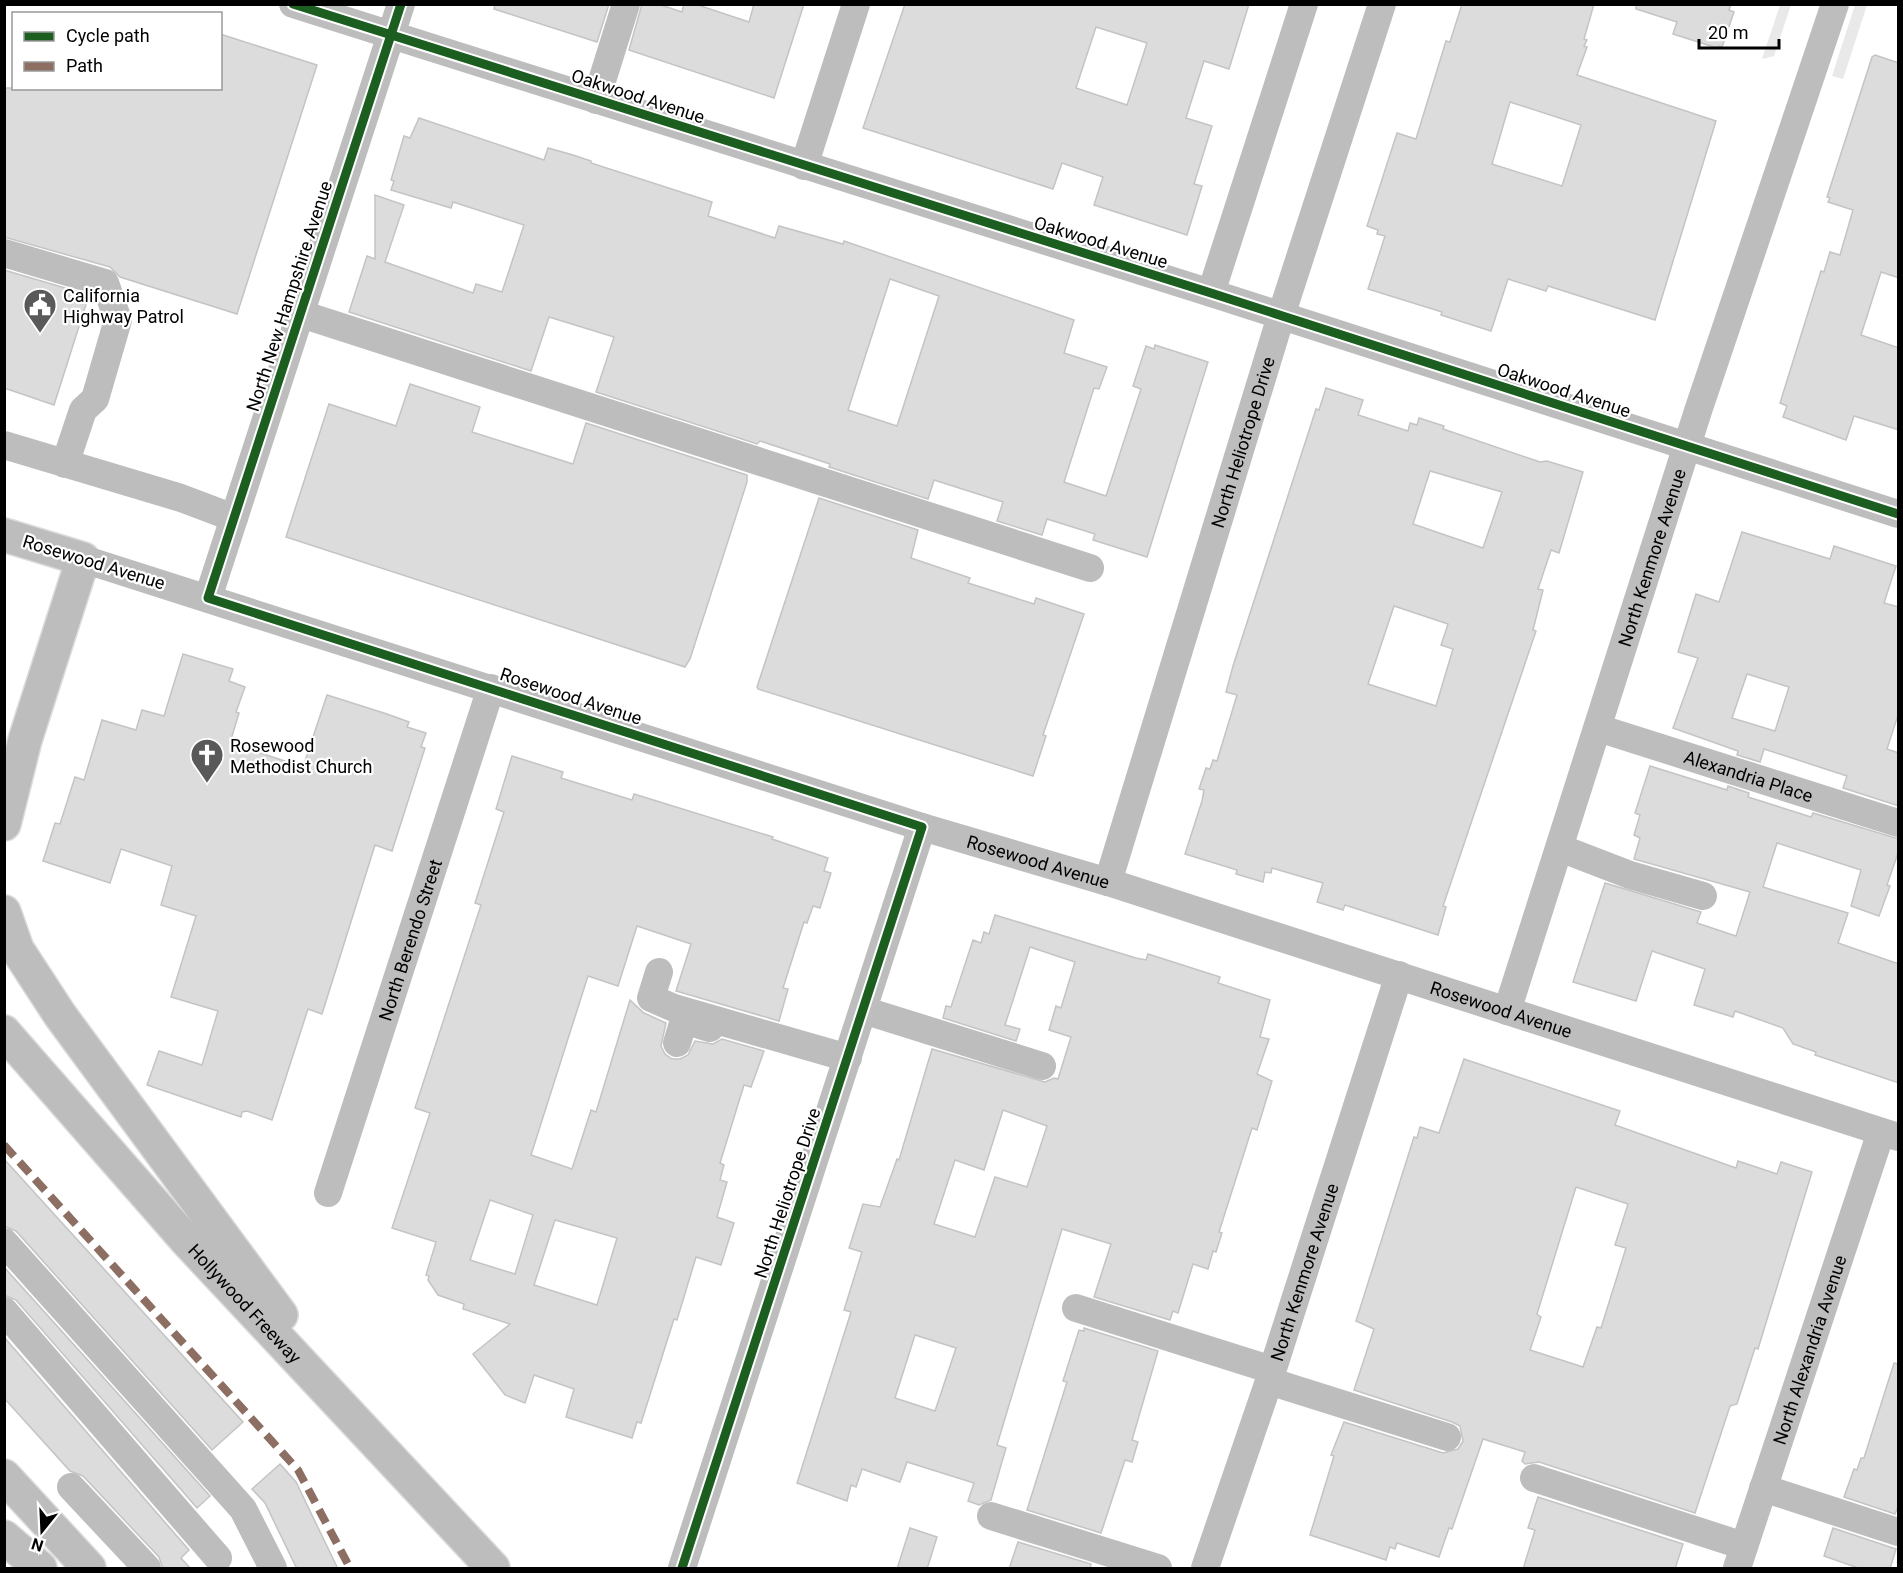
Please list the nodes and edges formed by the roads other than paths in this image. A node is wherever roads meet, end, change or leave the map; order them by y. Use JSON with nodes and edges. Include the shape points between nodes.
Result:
{"nodes":[{"id":1,"x":293,"y":4,"type":"edge"},
{"id":2,"x":401,"y":4,"type":"edge"},
{"id":3,"x":626,"y":4,"type":"edge"},
{"id":4,"x":856,"y":4,"type":"edge"},
{"id":5,"x":1304,"y":4,"type":"edge"},
{"id":6,"x":1382,"y":4,"type":"edge"},
{"id":7,"x":1835,"y":4,"type":"edge"},
{"id":8,"x":391,"y":36,"type":"junction"},
{"id":9,"x":596,"y":100,"type":"junction"},
{"id":10,"x":804,"y":166,"type":"junction"},
{"id":11,"x":4,"y":253,"type":"edge"},
{"id":12,"x":1210,"y":293,"type":"junction"},
{"id":13,"x":301,"y":314,"type":"junction"},
{"id":14,"x":1281,"y":316,"type":"junction"},
{"id":15,"x":4,"y":445,"type":"edge"},
{"id":16,"x":1687,"y":447,"type":"junction"},
{"id":17,"x":65,"y":464,"type":"junction"},
{"id":18,"x":1899,"y":514,"type":"edge"},
{"id":19,"x":234,"y":518,"type":"junction"},
{"id":20,"x":4,"y":535,"type":"edge"},
{"id":21,"x":83,"y":559,"type":"junction"},
{"id":22,"x":1090,"y":568,"type":"dead end"},
{"id":23,"x":208,"y":598,"type":"junction"},
{"id":24,"x":491,"y":688,"type":"junction"},
{"id":25,"x":1598,"y":728,"type":"junction"},
{"id":26,"x":25,"y":740,"type":"junction"},
{"id":27,"x":4,"y":765,"type":"edge"},
{"id":28,"x":1899,"y":823,"type":"edge"},
{"id":29,"x":4,"y":824,"type":"edge"},
{"id":30,"x":922,"y":826,"type":"junction"},
{"id":31,"x":1560,"y":848,"type":"junction"},
{"id":32,"x":1108,"y":882,"type":"junction"},
{"id":33,"x":1703,"y":896,"type":"dead end"},
{"id":34,"x":4,"y":912,"type":"edge"},
{"id":35,"x":659,"y":972,"type":"dead end"},
{"id":36,"x":1399,"y":975,"type":"junction"},
{"id":37,"x":863,"y":1010,"type":"junction"},
{"id":38,"x":1507,"y":1011,"type":"junction"},
{"id":39,"x":4,"y":1021,"type":"edge"},
{"id":40,"x":4,"y":1032,"type":"edge"},
{"id":41,"x":677,"y":1043,"type":"dead end"},
{"id":42,"x":846,"y":1064,"type":"junction"},
{"id":43,"x":1042,"y":1066,"type":"dead end"},
{"id":44,"x":36,"y":1071,"type":"junction"},
{"id":45,"x":1890,"y":1135,"type":"edge"},
{"id":46,"x":328,"y":1192,"type":"dead end"},
{"id":47,"x":4,"y":1242,"type":"edge"},
{"id":48,"x":1076,"y":1308,"type":"dead end"},
{"id":49,"x":4,"y":1311,"type":"edge"},
{"id":50,"x":1271,"y":1376,"type":"junction"},
{"id":51,"x":1447,"y":1437,"type":"dead end"},
{"id":52,"x":382,"y":1451,"type":"junction"},
{"id":53,"x":4,"y":1476,"type":"edge"},
{"id":54,"x":1534,"y":1478,"type":"dead end"},
{"id":55,"x":71,"y":1487,"type":"dead end"},
{"id":56,"x":1763,"y":1488,"type":"junction"},
{"id":57,"x":991,"y":1516,"type":"dead end"},
{"id":58,"x":250,"y":1523,"type":"junction"},
{"id":59,"x":1899,"y":1532,"type":"edge"},
{"id":60,"x":4,"y":1537,"type":"edge"},
{"id":61,"x":1740,"y":1557,"type":"edge"},
{"id":62,"x":80,"y":1559,"type":"edge"},
{"id":63,"x":213,"y":1564,"type":"edge"},
{"id":64,"x":40,"y":1569,"type":"edge"},
{"id":65,"x":147,"y":1569,"type":"edge"},
{"id":66,"x":273,"y":1569,"type":"edge"},
{"id":67,"x":493,"y":1569,"type":"edge"},
{"id":68,"x":682,"y":1569,"type":"edge"},
{"id":69,"x":1158,"y":1569,"type":"edge"},
{"id":70,"x":1205,"y":1569,"type":"edge"}],
"edges":[{"from":1,"to":8,"type":"street","name":"Oakwood Avenue"},
{"from":2,"to":8,"type":"street","name":"North New Hampshire Avenue"},
{"from":3,"to":9,"type":"street"},
{"from":4,"to":10,"type":"street"},
{"from":5,"to":12,"type":"street"},
{"from":6,"to":14,"type":"street","name":"North Heliotrope Drive"},
{"from":7,"to":16,"type":"street","name":"North Kenmore Avenue"},
{"from":8,"to":9,"type":"street","name":"Oakwood Avenue"},
{"from":8,"to":13,"type":"street","name":"North New Hampshire Avenue"},
{"from":9,"to":10,"type":"street","name":"Oakwood Avenue"},
{"from":10,"to":12,"type":"street","name":"Oakwood Avenue"},
{"from":11,"to":17,"type":"street","via":[[105,283],[118,320],[95,399],[83,410]]},
{"from":12,"to":14,"type":"street","name":"Oakwood Avenue"},
{"from":13,"to":19,"type":"street","name":"North New Hampshire Avenue"},
{"from":13,"to":22,"type":"street"},
{"from":14,"to":16,"type":"street","name":"Oakwood Avenue"},
{"from":14,"to":32,"type":"street","name":"North Heliotrope Drive"},
{"from":15,"to":17,"type":"street"},
{"from":16,"to":18,"type":"street","name":"Oakwood Avenue"},
{"from":16,"to":25,"type":"street","name":"North Kenmore Avenue"},
{"from":17,"to":19,"type":"street"},
{"from":19,"to":23,"type":"street","name":"North New Hampshire Avenue"},
{"from":20,"to":21,"type":"main road","name":"Rosewood Avenue"},
{"from":21,"to":23,"type":"street","name":"Rosewood Avenue"},
{"from":21,"to":26,"type":"main road"},
{"from":23,"to":24,"type":"street","name":"Rosewood Avenue"},
{"from":24,"to":30,"type":"street","name":"Rosewood Avenue"},
{"from":24,"to":46,"type":"street","name":"North Berendo Street"},
{"from":25,"to":28,"type":"street","name":"Alexandria Place"},
{"from":25,"to":31,"type":"street","name":"North Kenmore Avenue"},
{"from":26,"to":27,"type":"street"},
{"from":26,"to":29,"type":"main road"},
{"from":30,"to":32,"type":"street","name":"Rosewood Avenue"},
{"from":30,"to":37,"type":"street","name":"North Heliotrope Drive"},
{"from":31,"to":33,"type":"street","via":[[1630,875]]},
{"from":31,"to":38,"type":"street","name":"North Kenmore Avenue"},
{"from":32,"to":36,"type":"street","name":"Rosewood Avenue"},
{"from":34,"to":52,"type":"main road","via":[[17,949],[60,1015]]},
{"from":35,"to":42,"type":"street","via":[[651,998]]},
{"from":36,"to":38,"type":"street","name":"Rosewood Avenue"},
{"from":36,"to":50,"type":"street","name":"North Kenmore Avenue"},
{"from":37,"to":42,"type":"street","name":"North Heliotrope Drive"},
{"from":37,"to":43,"type":"street"},
{"from":38,"to":45,"type":"street","name":"Rosewood Avenue"},
{"from":39,"to":44,"type":"street"},
{"from":40,"to":44,"type":"main road","name":"Hollywood Freeway"},
{"from":41,"to":42,"type":"street","via":[[684,1020]]},
{"from":42,"to":68,"type":"street","name":"North Heliotrope Drive"},
{"from":44,"to":52,"type":"main road","name":"Hollywood Freeway"},
{"from":45,"to":56,"type":"street","name":"North Alexandria Avenue"},
{"from":47,"to":58,"type":"street","via":[[243,1509]]},
{"from":48,"to":50,"type":"street"},
{"from":49,"to":63,"type":"street"},
{"from":50,"to":51,"type":"street"},
{"from":50,"to":70,"type":"street","name":"North Kenmore Avenue"},
{"from":52,"to":67,"type":"main road","name":"Hollywood Freeway"},
{"from":53,"to":62,"type":"main road"},
{"from":54,"to":61,"type":"street"},
{"from":55,"to":65,"type":"street"},
{"from":56,"to":59,"type":"street"},
{"from":56,"to":61,"type":"street","name":"North Alexandria Avenue"},
{"from":57,"to":69,"type":"street"},
{"from":58,"to":63,"type":"street"},
{"from":58,"to":66,"type":"street"},
{"from":60,"to":64,"type":"main road"}]}
